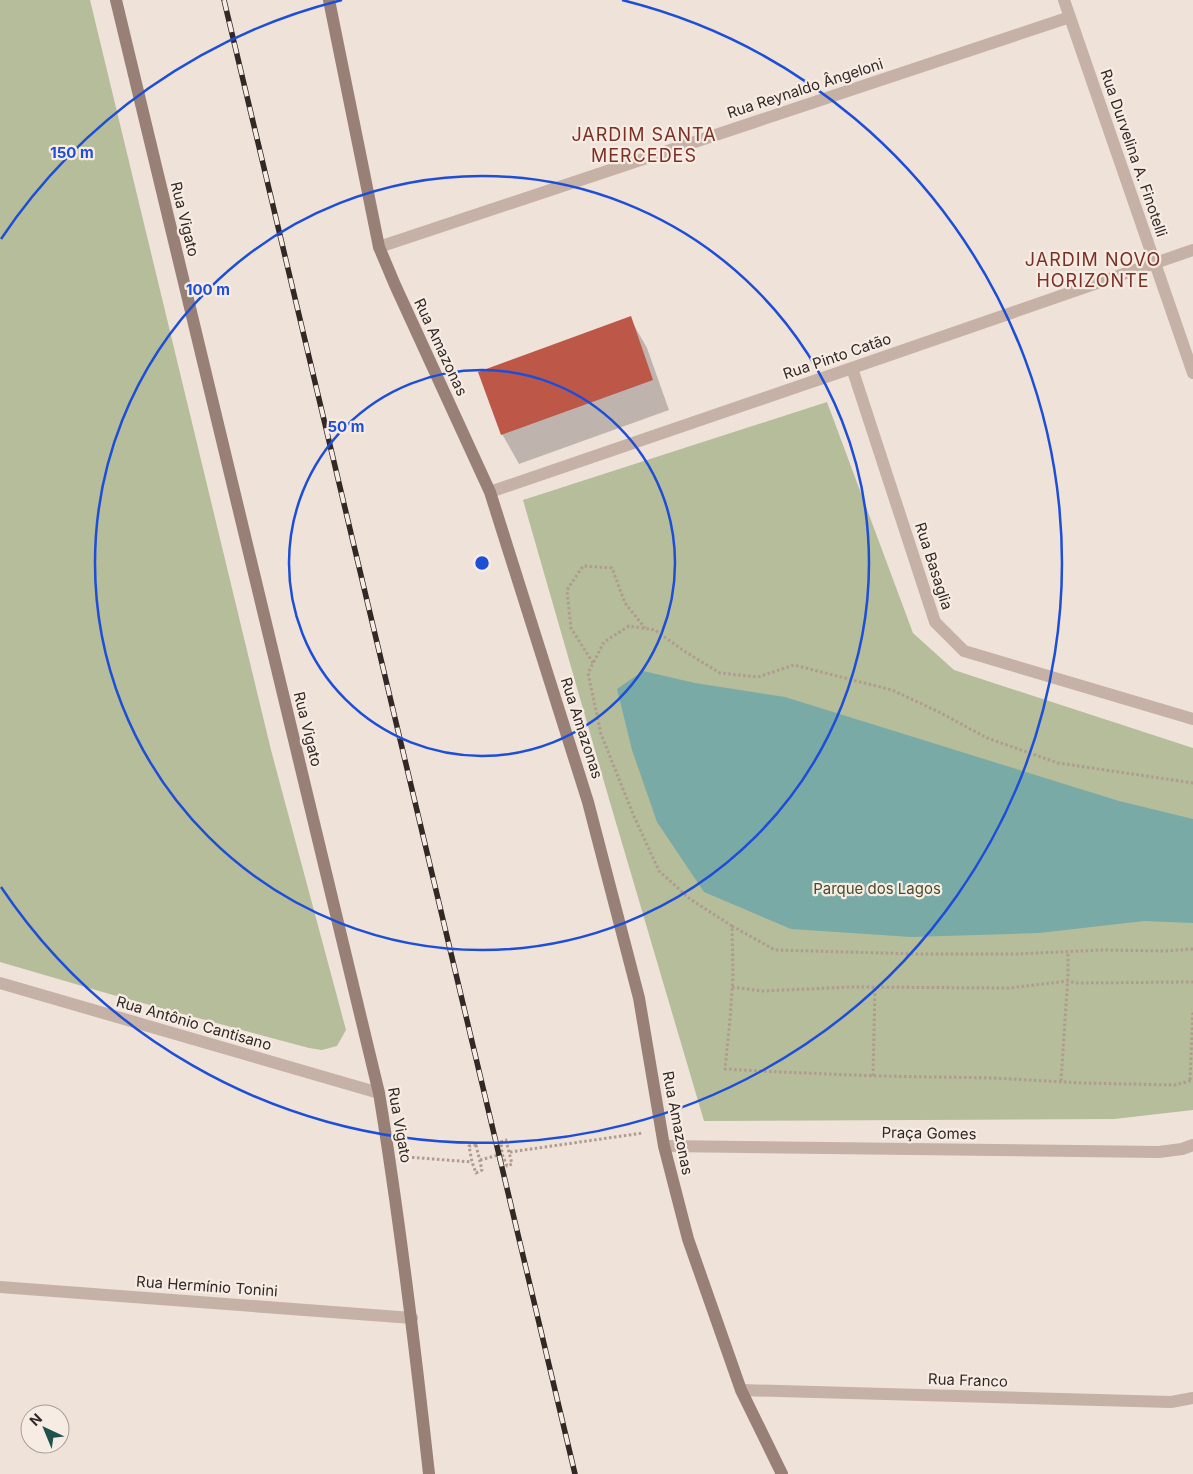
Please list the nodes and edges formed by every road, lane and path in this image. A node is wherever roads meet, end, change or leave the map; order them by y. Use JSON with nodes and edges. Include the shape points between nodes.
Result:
{"nodes":[{"id":1,"x":116,"y":0,"type":"edge"},
{"id":2,"x":329,"y":0,"type":"edge"},
{"id":3,"x":1064,"y":0,"type":"edge"},
{"id":4,"x":1070,"y":17,"type":"junction"},
{"id":5,"x":379,"y":247,"type":"junction"},
{"id":6,"x":1193,"y":250,"type":"edge"},
{"id":7,"x":1156,"y":263,"type":"junction"},
{"id":8,"x":852,"y":368,"type":"junction"},
{"id":9,"x":1193,"y":372,"type":"edge"},
{"id":10,"x":490,"y":492,"type":"junction"},
{"id":11,"x":645,"y":629,"type":"junction"},
{"id":12,"x":593,"y":664,"type":"junction"},
{"id":13,"x":1193,"y":719,"type":"edge"},
{"id":14,"x":1193,"y":783,"type":"edge"},
{"id":15,"x":732,"y":926,"type":"junction"},
{"id":16,"x":1193,"y":949,"type":"edge"},
{"id":17,"x":1068,"y":952,"type":"junction"},
{"id":18,"x":1068,"y":981,"type":"junction"},
{"id":19,"x":1193,"y":982,"type":"edge"},
{"id":20,"x":0,"y":983,"type":"edge"},
{"id":21,"x":732,"y":987,"type":"junction"},
{"id":22,"x":874,"y":988,"type":"junction"},
{"id":23,"x":1193,"y":1010,"type":"edge"},
{"id":24,"x":1193,"y":1033,"type":"edge"},
{"id":25,"x":872,"y":1076,"type":"junction"},
{"id":26,"x":1192,"y":1080,"type":"edge"},
{"id":27,"x":1061,"y":1082,"type":"junction"},
{"id":28,"x":379,"y":1093,"type":"junction"},
{"id":29,"x":661,"y":1130,"type":"junction"},
{"id":30,"x":1193,"y":1145,"type":"edge"},
{"id":31,"x":664,"y":1146,"type":"junction"},
{"id":32,"x":510,"y":1152,"type":"junction"},
{"id":33,"x":502,"y":1154,"type":"junction"},
{"id":34,"x":389,"y":1155,"type":"junction"},
{"id":35,"x":480,"y":1160,"type":"junction"},
{"id":36,"x":472,"y":1162,"type":"junction"},
{"id":37,"x":0,"y":1287,"type":"edge"},
{"id":38,"x":412,"y":1318,"type":"junction"},
{"id":39,"x":741,"y":1390,"type":"junction"},
{"id":40,"x":1193,"y":1398,"type":"edge"},
{"id":41,"x":430,"y":1474,"type":"edge"},
{"id":42,"x":782,"y":1474,"type":"edge"}],
"edges":[{"from":1,"to":28,"type":"street","name":"Rua Vigato"},
{"from":2,"to":5,"type":"street","name":"Rua Amazonas"},
{"from":3,"to":4,"type":"street","name":"Rua Durvelina A. Finotelli"},
{"from":4,"to":5,"type":"street","name":"Rua Reynaldo Ângeloni"},
{"from":4,"to":7,"type":"street","name":"Rua Durvelina A. Finotelli"},
{"from":5,"to":10,"type":"street","name":"Rua Amazonas"},
{"from":6,"to":7,"type":"street","name":"Rua Pinto Catão"},
{"from":7,"to":8,"type":"street","name":"Rua Pinto Catão"},
{"from":7,"to":9,"type":"street","name":"Rua Durvelina A. Finotelli"},
{"from":8,"to":10,"type":"street","name":"Rua Pinto Catão"},
{"from":8,"to":13,"type":"street","name":"Rua Basaglia","via":[[936,622],[964,651]]},
{"from":10,"to":29,"type":"street","name":"Rua Amazonas","via":[[588,802],[639,998]]},
{"from":11,"to":12,"type":"path","via":[[628,626],[604,642]]},
{"from":11,"to":12,"type":"path","via":[[626,603],[612,568],[583,566],[568,590],[571,628]]},
{"from":11,"to":14,"type":"path","via":[[655,630],[720,673],[758,677],[794,665],[892,690],[987,738],[1058,762]]},
{"from":12,"to":15,"type":"path","via":[[588,673],[601,734],[658,871],[690,899]]},
{"from":15,"to":17,"type":"path","via":[[775,950],[917,954]]},
{"from":15,"to":21,"type":"path"},
{"from":16,"to":17,"type":"path"},
{"from":17,"to":18,"type":"path"},
{"from":18,"to":19,"type":"path"},
{"from":18,"to":22,"type":"path","via":[[1009,988]]},
{"from":18,"to":27,"type":"path"},
{"from":20,"to":28,"type":"street","name":"Rua Antônio Cantisano"},
{"from":21,"to":22,"type":"path","via":[[762,991]]},
{"from":21,"to":25,"type":"path","via":[[724,1068]]},
{"from":22,"to":25,"type":"path"},
{"from":23,"to":24,"type":"path"},
{"from":24,"to":26,"type":"path"},
{"from":25,"to":27,"type":"path"},
{"from":26,"to":27,"type":"path","via":[[1175,1085]]},
{"from":28,"to":34,"type":"street","name":"Rua Vigato"},
{"from":29,"to":31,"type":"street","name":"Rua Amazonas"},
{"from":29,"to":32,"type":"path"},
{"from":30,"to":31,"type":"street","name":"Praça Gomes","via":[[1159,1152]]},
{"from":31,"to":39,"type":"street","name":"Rua Amazonas","via":[[688,1238]]},
{"from":32,"to":33,"type":"path","via":[[506,1140],[501,1142]]},
{"from":32,"to":33,"type":"path","via":[[512,1164],[507,1166]]},
{"from":33,"to":35,"type":"path"},
{"from":34,"to":36,"type":"path"},
{"from":34,"to":38,"type":"street","name":"Rua Vigato"},
{"from":35,"to":36,"type":"path","via":[[482,1170],[476,1173]]},
{"from":35,"to":36,"type":"path","via":[[476,1144],[469,1146]]},
{"from":37,"to":38,"type":"street","name":"Rua Hermínio Tonini"},
{"from":38,"to":41,"type":"street","name":"Rua Vigato"},
{"from":39,"to":40,"type":"street","name":"Rua Franco","via":[[1171,1402]]},
{"from":39,"to":42,"type":"street","name":"Rua Amazonas"}]}
